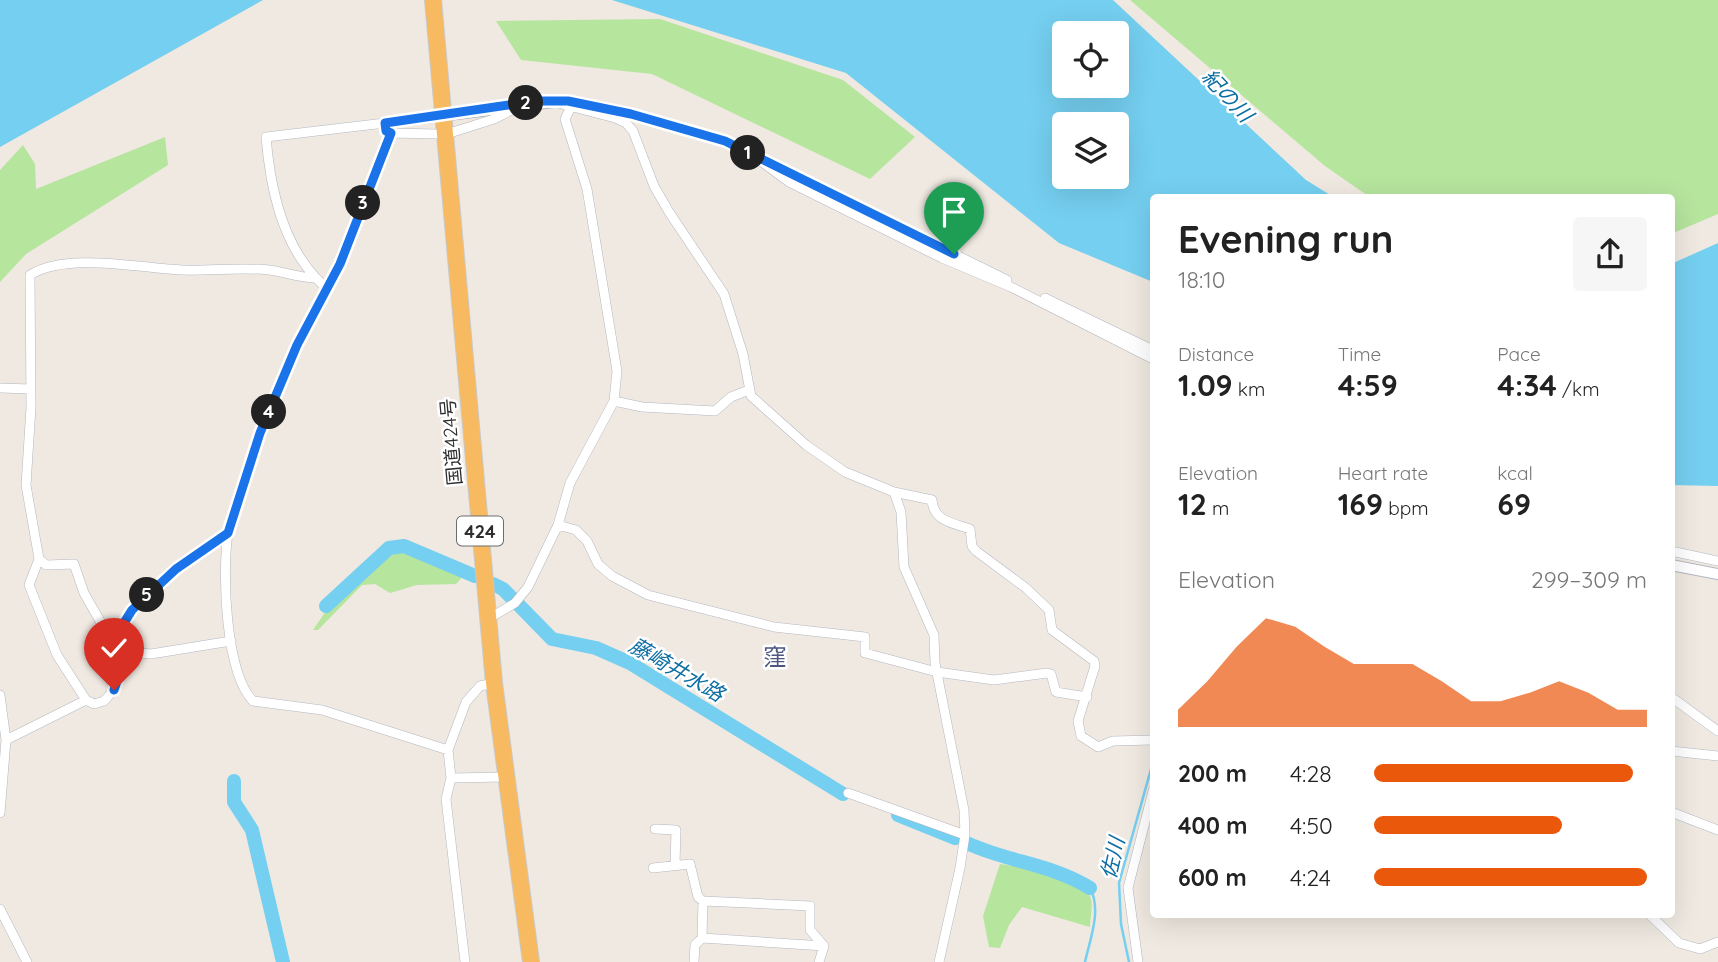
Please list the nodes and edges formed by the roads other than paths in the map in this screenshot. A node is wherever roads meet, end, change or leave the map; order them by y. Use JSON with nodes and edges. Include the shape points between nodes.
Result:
{"nodes":[{"id":1,"x":433,"y":0,"type":"edge"},
{"id":2,"x":554,"y":102,"type":"junction"},
{"id":3,"x":519,"y":104,"type":"junction"},
{"id":4,"x":443,"y":107,"type":"junction"},
{"id":5,"x":571,"y":107,"type":"junction"},
{"id":6,"x":388,"y":128,"type":"junction"},
{"id":7,"x":453,"y":132,"type":"dead end"},
{"id":8,"x":437,"y":134,"type":"dead end"},
{"id":9,"x":754,"y":156,"type":"junction"},
{"id":10,"x":316,"y":278,"type":"junction"},
{"id":11,"x":327,"y":289,"type":"junction"},
{"id":12,"x":1150,"y":349,"type":"edge"},
{"id":13,"x":1150,"y":357,"type":"edge"},
{"id":14,"x":0,"y":387,"type":"edge"},
{"id":15,"x":31,"y":389,"type":"junction"},
{"id":16,"x":749,"y":390,"type":"junction"},
{"id":17,"x":614,"y":401,"type":"junction"},
{"id":18,"x":894,"y":492,"type":"junction"},
{"id":19,"x":558,"y":525,"type":"junction"},
{"id":20,"x":228,"y":533,"type":"junction"},
{"id":21,"x":1675,"y":552,"type":"edge"},
{"id":22,"x":39,"y":559,"type":"junction"},
{"id":23,"x":1718,"y":561,"type":"edge"},
{"id":24,"x":1675,"y":566,"type":"edge"},
{"id":25,"x":1718,"y":574,"type":"edge"},
{"id":26,"x":488,"y":619,"type":"junction"},
{"id":27,"x":231,"y":641,"type":"junction"},
{"id":28,"x":112,"y":646,"type":"junction"},
{"id":29,"x":937,"y":673,"type":"junction"},
{"id":30,"x":494,"y":683,"type":"junction"},
{"id":31,"x":0,"y":695,"type":"edge"},
{"id":32,"x":1087,"y":697,"type":"junction"},
{"id":33,"x":86,"y":700,"type":"junction"},
{"id":34,"x":1675,"y":700,"type":"edge"},
{"id":35,"x":1718,"y":731,"type":"edge"},
{"id":36,"x":6,"y":740,"type":"junction"},
{"id":37,"x":1150,"y":740,"type":"edge"},
{"id":38,"x":448,"y":750,"type":"junction"},
{"id":39,"x":1675,"y":752,"type":"edge"},
{"id":40,"x":1718,"y":757,"type":"edge"},
{"id":41,"x":505,"y":777,"type":"junction"},
{"id":42,"x":451,"y":778,"type":"junction"},
{"id":43,"x":848,"y":793,"type":"dead end"},
{"id":44,"x":1150,"y":803,"type":"edge"},
{"id":45,"x":0,"y":813,"type":"edge"},
{"id":46,"x":1675,"y":814,"type":"edge"},
{"id":47,"x":655,"y":829,"type":"dead end"},
{"id":48,"x":1718,"y":831,"type":"edge"},
{"id":49,"x":965,"y":835,"type":"junction"},
{"id":50,"x":675,"y":864,"type":"junction"},
{"id":51,"x":653,"y":868,"type":"dead end"},
{"id":52,"x":703,"y":901,"type":"junction"},
{"id":53,"x":0,"y":909,"type":"edge"},
{"id":54,"x":1653,"y":918,"type":"edge"},
{"id":55,"x":702,"y":938,"type":"junction"},
{"id":56,"x":1718,"y":942,"type":"edge"},
{"id":57,"x":824,"y":946,"type":"junction"},
{"id":58,"x":27,"y":962,"type":"edge"},
{"id":59,"x":465,"y":962,"type":"edge"},
{"id":60,"x":531,"y":962,"type":"edge"},
{"id":61,"x":694,"y":962,"type":"edge"},
{"id":62,"x":819,"y":962,"type":"edge"},
{"id":63,"x":939,"y":962,"type":"edge"},
{"id":64,"x":1138,"y":962,"type":"edge"}],
"edges":[{"from":1,"to":4,"type":"highway","name":"国道424号","number":"424"},
{"from":2,"to":3,"type":"street"},
{"from":2,"to":5,"type":"street"},
{"from":2,"to":9,"type":"street","via":[[631,114],[725,141]]},
{"from":3,"to":4,"type":"street"},
{"from":3,"to":7,"type":"street","via":[[494,120]]},
{"from":4,"to":6,"type":"street"},
{"from":4,"to":26,"type":"highway","name":"国道424号","number":"424"},
{"from":5,"to":16,"type":"street","via":[[626,122],[633,131],[668,212],[724,294]]},
{"from":5,"to":17,"type":"street","via":[[565,119],[587,189],[618,371]]},
{"from":6,"to":8,"type":"street"},
{"from":6,"to":10,"type":"street","via":[[266,137],[270,177],[284,225]]},
{"from":6,"to":11,"type":"street"},
{"from":9,"to":12,"type":"street"},
{"from":9,"to":13,"type":"street","via":[[789,182]]},
{"from":10,"to":11,"type":"street"},
{"from":10,"to":15,"type":"street","via":[[266,270],[179,270],[98,263],[43,267],[29,279]]},
{"from":11,"to":20,"type":"street","via":[[297,345],[260,433]]},
{"from":14,"to":15,"type":"street"},
{"from":15,"to":22,"type":"street","via":[[26,485]]},
{"from":16,"to":17,"type":"street","via":[[731,397],[715,411]]},
{"from":16,"to":18,"type":"street","via":[[806,445],[845,472]]},
{"from":17,"to":19,"type":"street","via":[[570,483]]},
{"from":18,"to":29,"type":"street","via":[[901,512],[904,567],[929,619]]},
{"from":18,"to":32,"type":"street","via":[[932,500],[937,516],[970,529],[976,551],[1049,610],[1052,630],[1094,661]]},
{"from":19,"to":26,"type":"street","via":[[517,602]]},
{"from":19,"to":29,"type":"street","via":[[576,530],[598,564],[612,576],[648,595],[774,626],[865,637],[865,653]]},
{"from":20,"to":27,"type":"street"},
{"from":20,"to":28,"type":"street","via":[[176,569],[132,610]]},
{"from":21,"to":23,"type":"street"},
{"from":22,"to":28,"type":"street","via":[[46,565],[74,564],[83,593]]},
{"from":22,"to":33,"type":"street","via":[[29,585],[57,655]]},
{"from":24,"to":25,"type":"street"},
{"from":26,"to":30,"type":"highway","name":"国道424号","number":"424"},
{"from":27,"to":28,"type":"street","via":[[151,654]]},
{"from":27,"to":38,"type":"street","via":[[243,687],[253,701],[322,710]]},
{"from":28,"to":33,"type":"street","via":[[114,690],[104,701],[94,704]]},
{"from":29,"to":32,"type":"street","via":[[994,680],[1047,673],[1056,692]]},
{"from":29,"to":49,"type":"street"},
{"from":30,"to":38,"type":"street","via":[[480,687],[466,702]]},
{"from":30,"to":41,"type":"highway","name":"国道424号","number":"424"},
{"from":31,"to":36,"type":"street"},
{"from":32,"to":37,"type":"street","via":[[1078,720],[1082,736],[1093,746]]},
{"from":33,"to":36,"type":"street"},
{"from":34,"to":35,"type":"street"},
{"from":36,"to":45,"type":"street"},
{"from":38,"to":42,"type":"street"},
{"from":39,"to":40,"type":"street"},
{"from":41,"to":42,"type":"street"},
{"from":41,"to":60,"type":"highway","name":"国道424号","number":"424"},
{"from":42,"to":59,"type":"street","via":[[446,799]]},
{"from":43,"to":49,"type":"street"},
{"from":44,"to":64,"type":"street","via":[[1128,888]]},
{"from":46,"to":48,"type":"street"},
{"from":47,"to":50,"type":"street","via":[[676,830]]},
{"from":49,"to":63,"type":"street"},
{"from":50,"to":51,"type":"street"},
{"from":50,"to":52,"type":"street","via":[[690,864]]},
{"from":52,"to":55,"type":"street"},
{"from":52,"to":57,"type":"street","via":[[810,906],[810,930]]},
{"from":53,"to":58,"type":"street"},
{"from":54,"to":56,"type":"street","via":[[1679,943],[1700,949]]},
{"from":55,"to":57,"type":"street"},
{"from":55,"to":61,"type":"street","via":[[695,945]]},
{"from":57,"to":62,"type":"street"}]}
